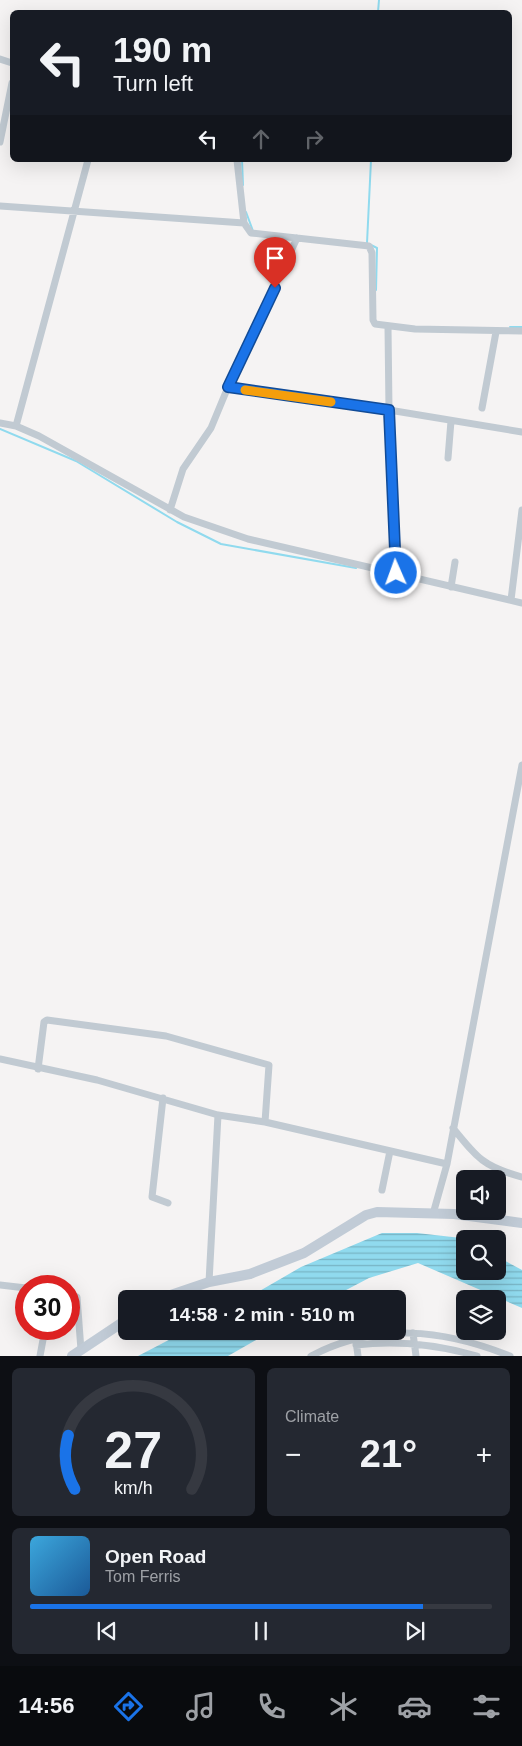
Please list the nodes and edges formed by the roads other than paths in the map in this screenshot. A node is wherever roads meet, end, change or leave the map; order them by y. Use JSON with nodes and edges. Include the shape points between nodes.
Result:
{"nodes":[{"id":1,"x":10,"y":93,"type":"edge"},
{"id":2,"x":0,"y":142,"type":"edge"},
{"id":3,"x":88,"y":162,"type":"edge"},
{"id":4,"x":237,"y":162,"type":"edge"},
{"id":5,"x":0,"y":206,"type":"edge"},
{"id":6,"x":75,"y":212,"type":"junction"},
{"id":7,"x":244,"y":223,"type":"junction"},
{"id":8,"x":297,"y":238,"type":"junction"},
{"id":9,"x":388,"y":327,"type":"junction"},
{"id":10,"x":522,"y":331,"type":"edge"},
{"id":11,"x":496,"y":332,"type":"junction"},
{"id":12,"x":228,"y":387,"type":"junction"},
{"id":13,"x":482,"y":408,"type":"dead end"},
{"id":14,"x":389,"y":410,"type":"junction"},
{"id":15,"x":451,"y":421,"type":"junction"},
{"id":16,"x":0,"y":424,"type":"edge"},
{"id":17,"x":16,"y":426,"type":"junction"},
{"id":18,"x":522,"y":432,"type":"edge"},
{"id":19,"x":448,"y":458,"type":"dead end"},
{"id":20,"x":170,"y":510,"type":"junction"},
{"id":21,"x":522,"y":510,"type":"edge"},
{"id":22,"x":522,"y":547,"type":"edge"},
{"id":23,"x":455,"y":562,"type":"dead end"},
{"id":24,"x":396,"y":573,"type":"junction"},
{"id":25,"x":451,"y":587,"type":"junction"},
{"id":26,"x":516,"y":601,"type":"edge"},
{"id":27,"x":522,"y":765,"type":"edge"},
{"id":28,"x":0,"y":1059,"type":"edge"},
{"id":29,"x":38,"y":1069,"type":"junction"},
{"id":30,"x":163,"y":1098,"type":"junction"},
{"id":31,"x":218,"y":1115,"type":"junction"},
{"id":32,"x":265,"y":1122,"type":"junction"},
{"id":33,"x":453,"y":1128,"type":"junction"},
{"id":34,"x":390,"y":1151,"type":"junction"},
{"id":35,"x":447,"y":1164,"type":"junction"},
{"id":36,"x":522,"y":1178,"type":"edge"},
{"id":37,"x":382,"y":1190,"type":"dead end"},
{"id":38,"x":168,"y":1203,"type":"dead end"},
{"id":39,"x":433,"y":1214,"type":"junction"},
{"id":40,"x":522,"y":1223,"type":"edge"},
{"id":41,"x":209,"y":1282,"type":"junction"},
{"id":42,"x":0,"y":1285,"type":"edge"},
{"id":43,"x":15,"y":1287,"type":"edge"},
{"id":44,"x":185,"y":1290,"type":"edge"},
{"id":45,"x":118,"y":1325,"type":"edge"},
{"id":46,"x":413,"y":1333,"type":"junction"},
{"id":47,"x":43,"y":1340,"type":"edge"},
{"id":48,"x":77,"y":1340,"type":"edge"},
{"id":49,"x":356,"y":1341,"type":"junction"},
{"id":50,"x":415,"y":1344,"type":"junction"},
{"id":51,"x":77,"y":1353,"type":"edge"},
{"id":52,"x":40,"y":1356,"type":"edge"},
{"id":53,"x":311,"y":1356,"type":"edge"},
{"id":54,"x":358,"y":1356,"type":"edge"},
{"id":55,"x":416,"y":1356,"type":"edge"},
{"id":56,"x":477,"y":1356,"type":"edge"},
{"id":57,"x":510,"y":1356,"type":"edge"}],
"edges":[{"from":1,"to":2,"type":"street"},
{"from":3,"to":6,"type":"street"},
{"from":4,"to":7,"type":"street"},
{"from":5,"to":6,"type":"street"},
{"from":6,"to":7,"type":"street"},
{"from":6,"to":17,"type":"street"},
{"from":7,"to":8,"type":"street","via":[[252,233]]},
{"from":8,"to":9,"type":"street","via":[[369,246],[372,253],[372,320]]},
{"from":8,"to":12,"type":"street"},
{"from":9,"to":11,"type":"street"},
{"from":9,"to":14,"type":"street"},
{"from":10,"to":11,"type":"street"},
{"from":11,"to":13,"type":"street"},
{"from":12,"to":14,"type":"street"},
{"from":12,"to":20,"type":"street","via":[[212,428],[183,469]]},
{"from":14,"to":15,"type":"street"},
{"from":14,"to":24,"type":"street"},
{"from":15,"to":18,"type":"street"},
{"from":15,"to":19,"type":"street"},
{"from":16,"to":17,"type":"street"},
{"from":17,"to":20,"type":"street"},
{"from":20,"to":24,"type":"street","via":[[248,539]]},
{"from":21,"to":26,"type":"street"},
{"from":22,"to":26,"type":"street"},
{"from":23,"to":25,"type":"street"},
{"from":24,"to":25,"type":"street"},
{"from":25,"to":26,"type":"street"},
{"from":27,"to":33,"type":"street"},
{"from":28,"to":29,"type":"street"},
{"from":29,"to":30,"type":"street","via":[[98,1080]]},
{"from":29,"to":32,"type":"street","via":[[44,1022],[47,1020],[166,1036],[269,1065]]},
{"from":30,"to":31,"type":"street"},
{"from":30,"to":38,"type":"street","via":[[152,1197]]},
{"from":31,"to":32,"type":"street"},
{"from":31,"to":41,"type":"street"},
{"from":32,"to":34,"type":"street"},
{"from":33,"to":35,"type":"street"},
{"from":33,"to":36,"type":"street","via":[[483,1163]]},
{"from":34,"to":35,"type":"street"},
{"from":34,"to":37,"type":"street"},
{"from":35,"to":39,"type":"street"},
{"from":39,"to":40,"type":"street","via":[[498,1218]]},
{"from":39,"to":41,"type":"street","via":[[371,1213],[304,1253],[250,1274]]},
{"from":41,"to":44,"type":"street"},
{"from":42,"to":43,"type":"street"},
{"from":45,"to":51,"type":"street"},
{"from":46,"to":49,"type":"street","via":[[370,1335]]},
{"from":46,"to":50,"type":"street"},
{"from":46,"to":57,"type":"street","via":[[479,1344]]},
{"from":47,"to":52,"type":"street"},
{"from":48,"to":51,"type":"street"},
{"from":49,"to":50,"type":"street"},
{"from":49,"to":53,"type":"street"},
{"from":49,"to":54,"type":"street"},
{"from":50,"to":55,"type":"street"},
{"from":50,"to":56,"type":"street"}]}
